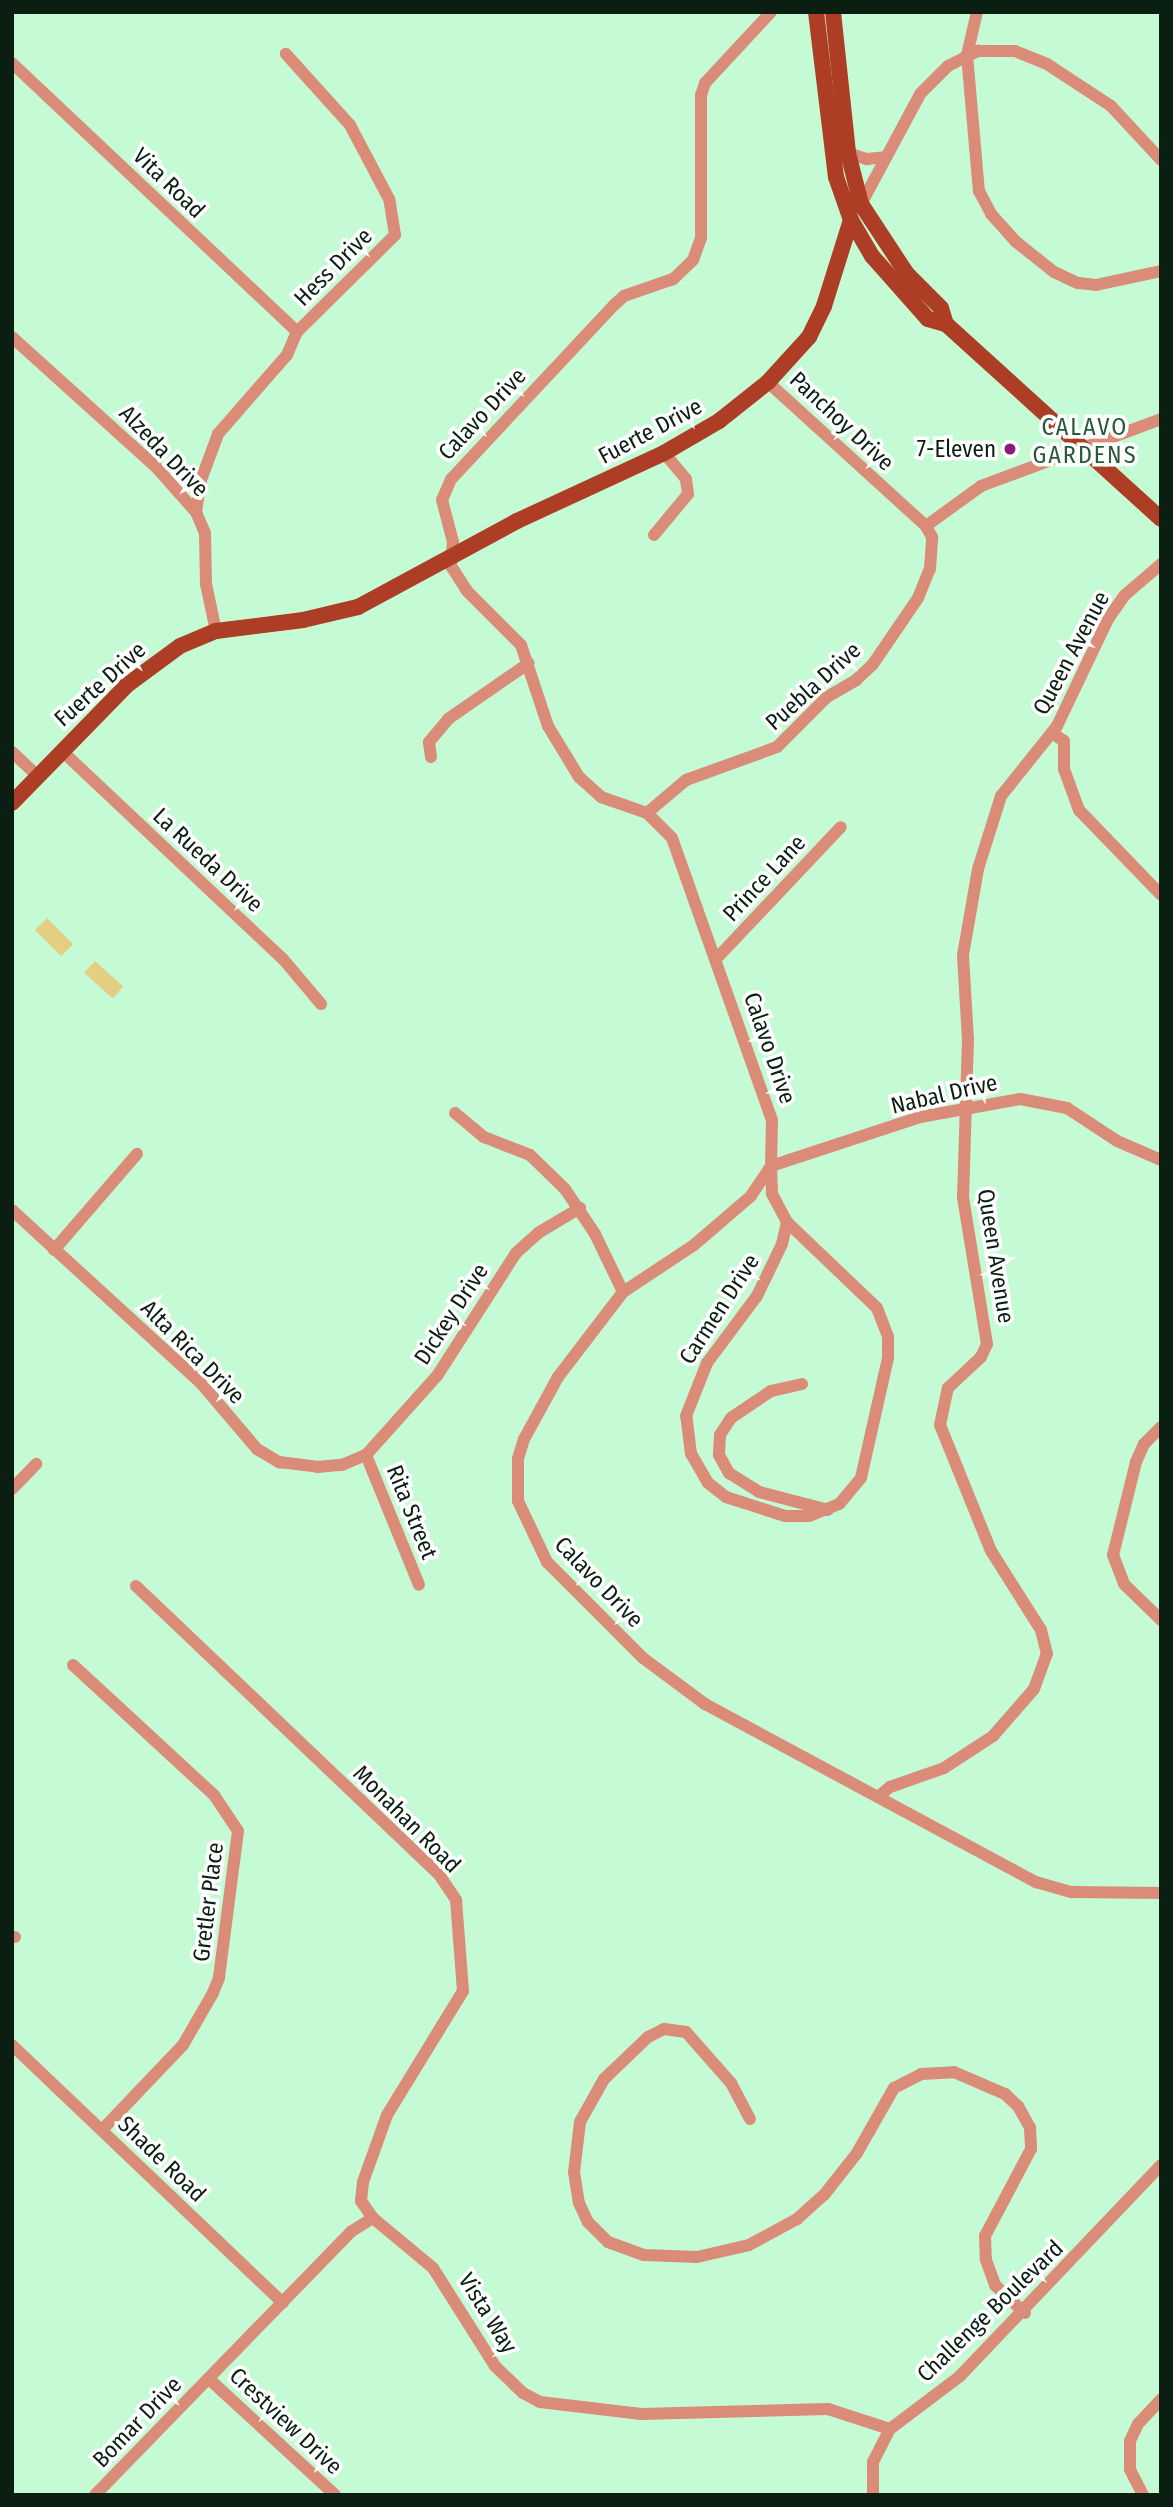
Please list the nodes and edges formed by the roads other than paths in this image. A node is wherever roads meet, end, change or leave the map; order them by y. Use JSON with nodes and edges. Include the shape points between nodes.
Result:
{"nodes":[{"id":1,"x":771,"y":12,"type":"edge"},
{"id":2,"x":816,"y":12,"type":"edge"},
{"id":3,"x":833,"y":12,"type":"edge"},
{"id":4,"x":977,"y":12,"type":"edge"},
{"id":5,"x":286,"y":54,"type":"dead end"},
{"id":6,"x":967,"y":55,"type":"junction"},
{"id":7,"x":12,"y":62,"type":"edge"},
{"id":8,"x":848,"y":153,"type":"junction"},
{"id":9,"x":885,"y":157,"type":"junction"},
{"id":10,"x":1161,"y":160,"type":"edge"},
{"id":11,"x":861,"y":204,"type":"junction"},
{"id":12,"x":852,"y":220,"type":"junction"},
{"id":13,"x":872,"y":256,"type":"junction"},
{"id":14,"x":839,"y":257,"type":"junction"},
{"id":15,"x":1161,"y":271,"type":"edge"},
{"id":16,"x":946,"y":324,"type":"junction"},
{"id":17,"x":297,"y":332,"type":"junction"},
{"id":18,"x":12,"y":337,"type":"edge"},
{"id":19,"x":768,"y":382,"type":"junction"},
{"id":20,"x":1161,"y":419,"type":"edge"},
{"id":21,"x":1087,"y":449,"type":"junction"},
{"id":22,"x":664,"y":453,"type":"junction"},
{"id":23,"x":196,"y":512,"type":"junction"},
{"id":24,"x":1161,"y":519,"type":"edge"},
{"id":25,"x":926,"y":526,"type":"junction"},
{"id":26,"x":654,"y":534,"type":"dead end"},
{"id":27,"x":452,"y":555,"type":"junction"},
{"id":28,"x":1161,"y":564,"type":"edge"},
{"id":29,"x":216,"y":631,"type":"junction"},
{"id":30,"x":529,"y":663,"type":"junction"},
{"id":31,"x":1052,"y":733,"type":"junction"},
{"id":32,"x":61,"y":750,"type":"junction"},
{"id":33,"x":12,"y":752,"type":"edge"},
{"id":34,"x":431,"y":757,"type":"dead end"},
{"id":35,"x":38,"y":776,"type":"junction"},
{"id":36,"x":12,"y":803,"type":"edge"},
{"id":37,"x":647,"y":814,"type":"junction"},
{"id":38,"x":841,"y":827,"type":"dead end"},
{"id":39,"x":1161,"y":895,"type":"edge"},
{"id":40,"x":718,"y":958,"type":"junction"},
{"id":41,"x":321,"y":1004,"type":"dead end"},
{"id":42,"x":964,"y":1106,"type":"junction"},
{"id":43,"x":455,"y":1113,"type":"dead end"},
{"id":44,"x":137,"y":1154,"type":"dead end"},
{"id":45,"x":1161,"y":1160,"type":"edge"},
{"id":46,"x":771,"y":1166,"type":"junction"},
{"id":47,"x":580,"y":1208,"type":"junction"},
{"id":48,"x":12,"y":1210,"type":"edge"},
{"id":49,"x":787,"y":1222,"type":"junction"},
{"id":50,"x":54,"y":1250,"type":"junction"},
{"id":51,"x":623,"y":1292,"type":"junction"},
{"id":52,"x":802,"y":1384,"type":"dead end"},
{"id":53,"x":1161,"y":1427,"type":"edge"},
{"id":54,"x":366,"y":1455,"type":"junction"},
{"id":55,"x":36,"y":1464,"type":"dead end"},
{"id":56,"x":12,"y":1489,"type":"edge"},
{"id":57,"x":828,"y":1510,"type":"junction"},
{"id":58,"x":419,"y":1585,"type":"dead end"},
{"id":59,"x":136,"y":1586,"type":"dead end"},
{"id":60,"x":1161,"y":1620,"type":"edge"},
{"id":61,"x":73,"y":1665,"type":"dead end"},
{"id":62,"x":878,"y":1797,"type":"junction"},
{"id":63,"x":1161,"y":1893,"type":"edge"},
{"id":64,"x":12,"y":2045,"type":"edge"},
{"id":65,"x":750,"y":2119,"type":"dead end"},
{"id":66,"x":102,"y":2130,"type":"junction"},
{"id":67,"x":1161,"y":2165,"type":"edge"},
{"id":68,"x":373,"y":2218,"type":"junction"},
{"id":69,"x":283,"y":2303,"type":"junction"},
{"id":70,"x":1025,"y":2313,"type":"junction"},
{"id":71,"x":209,"y":2379,"type":"junction"},
{"id":72,"x":1161,"y":2399,"type":"edge"},
{"id":73,"x":890,"y":2429,"type":"junction"},
{"id":74,"x":95,"y":2495,"type":"edge"},
{"id":75,"x":335,"y":2495,"type":"edge"},
{"id":76,"x":873,"y":2495,"type":"edge"},
{"id":77,"x":1143,"y":2495,"type":"edge"}],
"edges":[{"from":1,"to":27,"type":"street","name":"Calavo Drive","via":[[705,83],[701,95],[701,239],[693,260],[673,279],[624,296],[614,305],[451,479],[442,512],[453,542]]},
{"from":2,"to":12,"type":"main road","via":[[829,144]]},
{"from":3,"to":8,"type":"main road"},
{"from":4,"to":6,"type":"street"},
{"from":5,"to":17,"type":"street","name":"Hess Drive","via":[[350,125],[389,199],[395,222],[395,235],[387,245]]},
{"from":6,"to":9,"type":"street","name":"Fuerte Drive","via":[[928,83]]},
{"from":6,"to":10,"type":"street","name":"Fuerte Drive","via":[[1003,49],[1047,64],[1111,106]]},
{"from":6,"to":15,"type":"street","via":[[979,191],[1014,241],[1054,272],[1086,285]]},
{"from":7,"to":17,"type":"street","name":"Vita Road"},
{"from":8,"to":9,"type":"street","via":[[867,159]]},
{"from":8,"to":11,"type":"main road"},
{"from":9,"to":11,"type":"street","name":"Fuerte Drive"},
{"from":11,"to":12,"type":"street","name":"Fuerte Drive"},
{"from":11,"to":16,"type":"main road","via":[[907,274],[941,308]]},
{"from":12,"to":13,"type":"main road"},
{"from":12,"to":14,"type":"main road","name":"Fuerte Drive"},
{"from":13,"to":14,"type":"main road"},
{"from":13,"to":16,"type":"main road","via":[[928,319]]},
{"from":14,"to":19,"type":"main road","name":"Fuerte Drive","via":[[814,328]]},
{"from":16,"to":21,"type":"main road"},
{"from":17,"to":23,"type":"street","name":"Hess Drive","via":[[287,355],[218,433],[201,480]]},
{"from":18,"to":23,"type":"street","name":"Alzeda Drive","via":[[156,467]]},
{"from":19,"to":22,"type":"main road","name":"Fuerte Drive","via":[[719,421]]},
{"from":19,"to":25,"type":"street","name":"Panchoy Drive"},
{"from":20,"to":21,"type":"street"},
{"from":21,"to":24,"type":"main road"},
{"from":21,"to":25,"type":"street","via":[[981,486]]},
{"from":22,"to":26,"type":"street","via":[[686,479],[688,494]]},
{"from":22,"to":27,"type":"main road","name":"Fuerte Drive"},
{"from":23,"to":29,"type":"street","name":"Alzeda Drive","via":[[205,533],[206,584]]},
{"from":25,"to":37,"type":"street","name":"Puebla Drive","via":[[932,537],[930,569],[918,598],[873,664],[827,697],[777,747],[686,780]]},
{"from":27,"to":29,"type":"main road","name":"Fuerte Drive","via":[[347,611]]},
{"from":27,"to":30,"type":"street","name":"Calavo Drive","via":[[451,566],[467,591],[512,632]]},
{"from":28,"to":31,"type":"street","name":"Queen Avenue","via":[[1125,595],[1108,619]]},
{"from":29,"to":32,"type":"main road","name":"Fuerte Drive","via":[[151,666]]},
{"from":30,"to":34,"type":"street","via":[[448,719],[429,742]]},
{"from":30,"to":37,"type":"street","name":"Calavo Drive","via":[[548,726],[579,777],[601,797]]},
{"from":31,"to":39,"type":"street","via":[[1064,741],[1064,769],[1079,810]]},
{"from":31,"to":42,"type":"street","name":"Queen Avenue","via":[[1001,796],[978,869],[963,955],[968,1040]]},
{"from":32,"to":35,"type":"main road","name":"Fuerte Drive"},
{"from":32,"to":41,"type":"street","name":"La Rueda Drive","via":[[282,959]]},
{"from":33,"to":35,"type":"street"},
{"from":35,"to":36,"type":"main road","name":"Fuerte Drive"},
{"from":37,"to":40,"type":"street","name":"Calavo Drive","via":[[672,838]]},
{"from":38,"to":40,"type":"street","name":"Prince Lane"},
{"from":40,"to":46,"type":"street","name":"Calavo Drive","via":[[768,1099]]},
{"from":42,"to":45,"type":"street","name":"Nabal Drive","via":[[1020,1099],[1067,1108],[1116,1140]]},
{"from":42,"to":46,"type":"street","name":"Nabal Drive"},
{"from":42,"to":62,"type":"street","name":"Queen Avenue","via":[[964,1198],[987,1343],[981,1357],[948,1388],[940,1425],[991,1551],[1041,1630],[1047,1654],[1034,1689],[993,1736],[944,1768],[890,1787]]},
{"from":43,"to":47,"type":"street","via":[[484,1137],[530,1155]]},
{"from":44,"to":50,"type":"street"},
{"from":46,"to":49,"type":"street","via":[[772,1194]]},
{"from":46,"to":51,"type":"street","name":"Calavo Drive","via":[[734,1214]]},
{"from":47,"to":51,"type":"street"},
{"from":47,"to":54,"type":"street","name":"Dickey Drive","via":[[538,1233],[516,1253],[438,1376]]},
{"from":48,"to":50,"type":"street","name":"Alta Rica Drive"},
{"from":49,"to":57,"type":"street","via":[[877,1308],[888,1338],[866,1466],[852,1492]]},
{"from":49,"to":57,"type":"street","name":"Carmen Drive","via":[[768,1278],[694,1387],[686,1416],[691,1454],[708,1483],[726,1497],[785,1516]]},
{"from":50,"to":54,"type":"street","name":"Alta Rica Drive","via":[[200,1382],[264,1454],[279,1462],[317,1467],[342,1465]]},
{"from":51,"to":62,"type":"street","name":"Calavo Drive","via":[[558,1377],[524,1439],[518,1459],[518,1501],[535,1545],[565,1581],[664,1676],[705,1704]]},
{"from":52,"to":57,"type":"street","via":[[771,1391],[731,1418],[720,1435],[719,1455],[729,1473],[759,1492]]},
{"from":53,"to":60,"type":"street","via":[[1144,1444],[1136,1462],[1113,1555],[1124,1584]]},
{"from":54,"to":58,"type":"street","name":"Rita Street"},
{"from":55,"to":56,"type":"street"},
{"from":59,"to":68,"type":"street","name":"Monahan Road","via":[[440,1875],[456,1900],[463,1991],[387,2115],[363,2182],[361,2201]]},
{"from":61,"to":66,"type":"street","name":"Gretler Place","via":[[214,1795],[238,1831],[219,1978],[213,1993],[183,2045]]},
{"from":62,"to":63,"type":"street","name":"Calavo Drive","via":[[1035,1882],[1072,1892]]},
{"from":64,"to":66,"type":"street","name":"Shade Road"},
{"from":65,"to":70,"type":"street","via":[[731,2083],[686,2032],[664,2029],[648,2037],[604,2079],[580,2122],[574,2172],[579,2203],[588,2222],[608,2242],[644,2255],[697,2257],[749,2245],[789,2224],[824,2195],[857,2152],[894,2088],[921,2074],[954,2071],[1005,2094],[1030,2128],[1031,2149],[985,2236],[986,2260],[995,2285]]},
{"from":66,"to":69,"type":"street","name":"Shade Road"},
{"from":67,"to":70,"type":"street","name":"Challenge Boulevard"},
{"from":68,"to":69,"type":"street","via":[[352,2231]]},
{"from":68,"to":73,"type":"street","name":"Vista Way","via":[[433,2268],[495,2366],[523,2393],[540,2402],[640,2414],[828,2409]]},
{"from":69,"to":71,"type":"street"},
{"from":70,"to":73,"type":"street","name":"Challenge Boulevard","via":[[960,2376]]},
{"from":71,"to":74,"type":"street","name":"Bomar Drive"},
{"from":71,"to":75,"type":"street","name":"Crestview Drive"},
{"from":72,"to":77,"type":"street","via":[[1138,2424],[1128,2451],[1132,2478]]},
{"from":73,"to":76,"type":"street","name":"Challenge Boulevard","via":[[873,2462]]}]}
